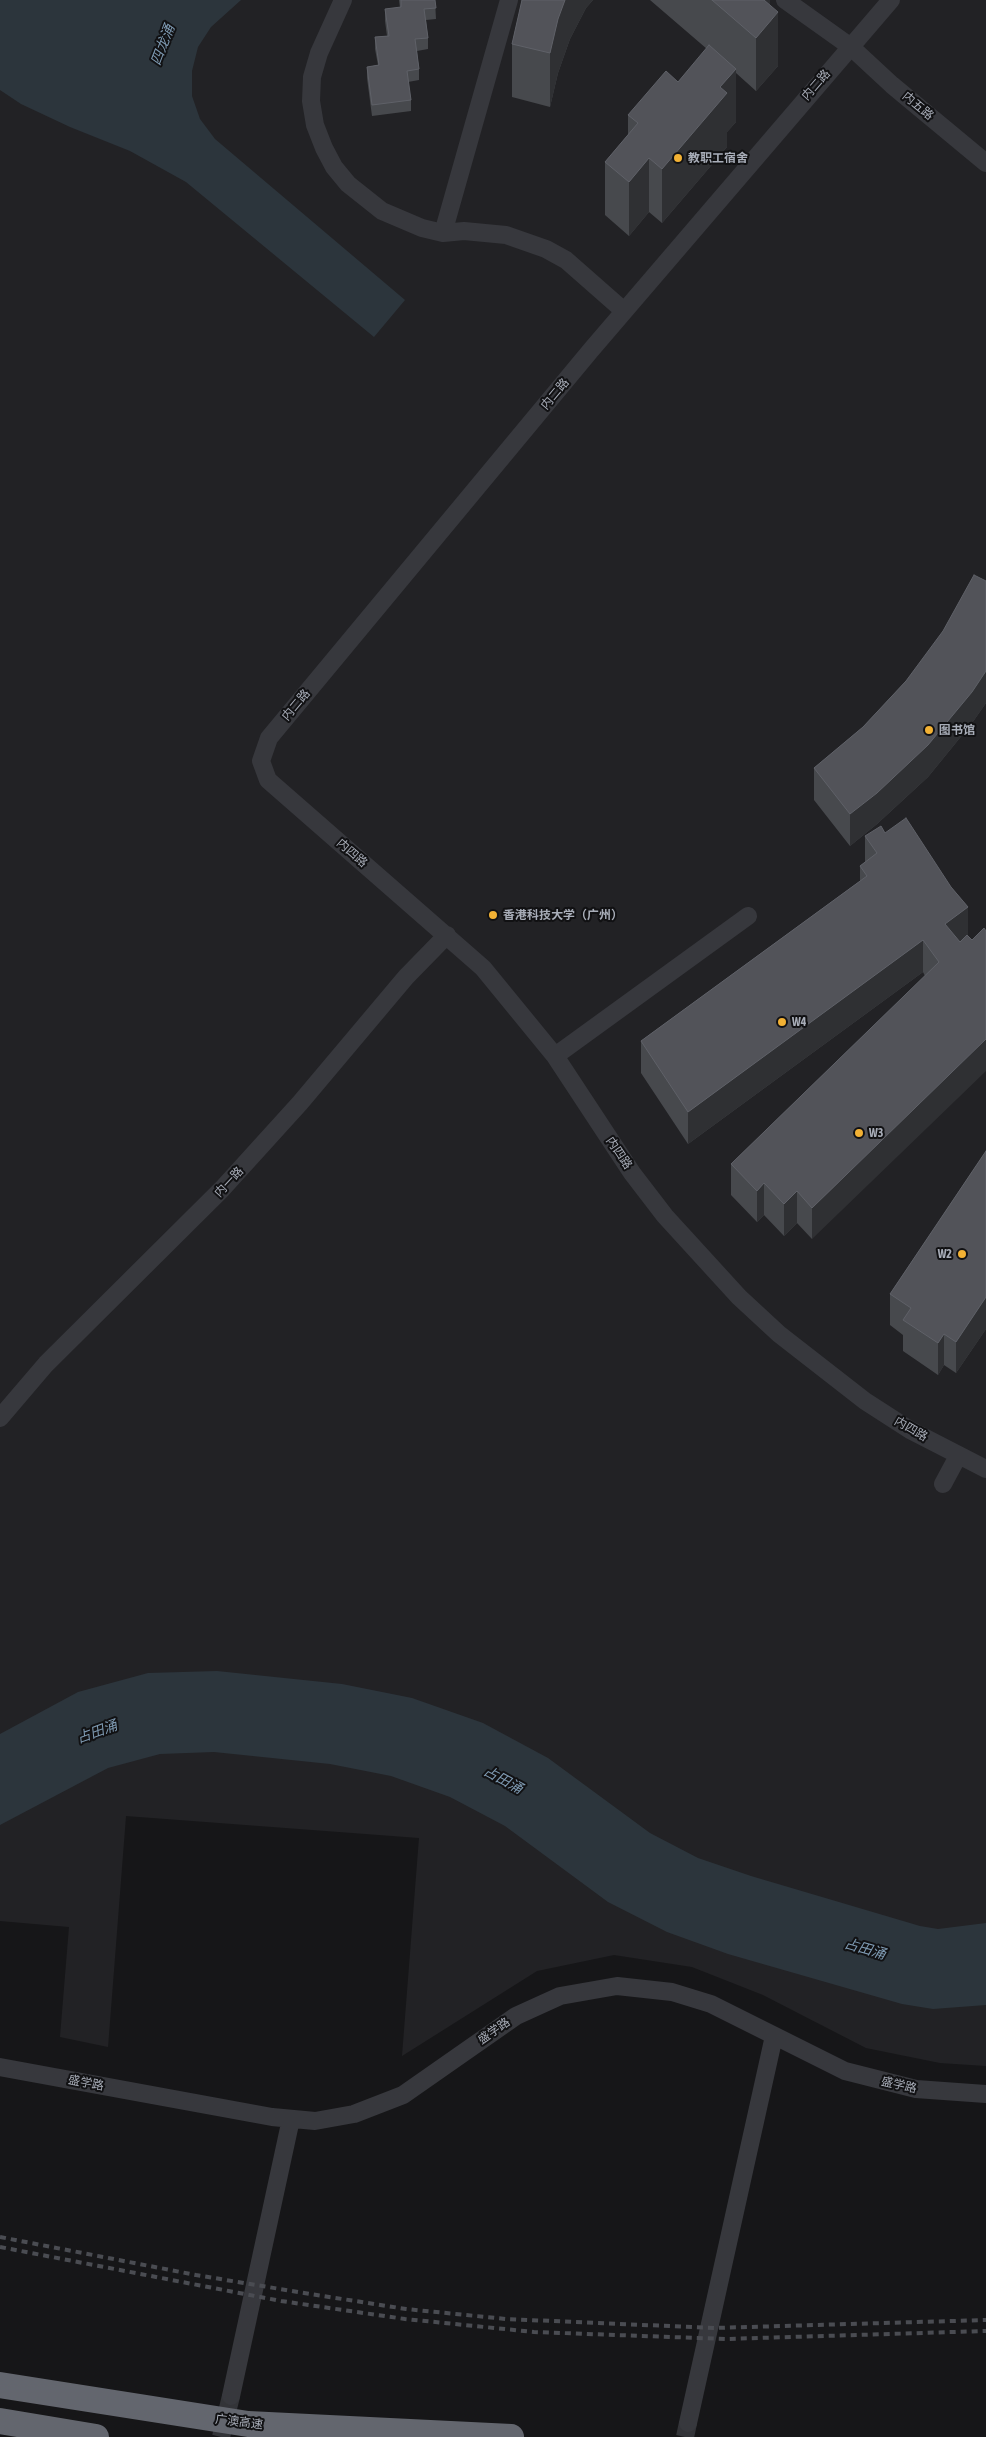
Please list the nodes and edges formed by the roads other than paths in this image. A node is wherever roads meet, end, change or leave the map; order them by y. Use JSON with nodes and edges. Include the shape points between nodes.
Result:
{"nodes":[{"id":1,"x":343,"y":0,"type":"edge"},
{"id":2,"x":509,"y":0,"type":"edge"},
{"id":3,"x":785,"y":0,"type":"edge"},
{"id":4,"x":891,"y":0,"type":"edge"},
{"id":5,"x":851,"y":47,"type":"junction"},
{"id":6,"x":986,"y":163,"type":"edge"},
{"id":7,"x":443,"y":232,"type":"junction"},
{"id":8,"x":624,"y":311,"type":"junction"},
{"id":9,"x":287,"y":797,"type":"joint"},
{"id":10,"x":748,"y":916,"type":"dead end"},
{"id":11,"x":447,"y":935,"type":"junction"},
{"id":12,"x":555,"y":1056,"type":"junction"},
{"id":13,"x":0,"y":1418,"type":"edge"},
{"id":14,"x":958,"y":1456,"type":"junction"},
{"id":15,"x":986,"y":1469,"type":"edge"},
{"id":16,"x":943,"y":1484,"type":"dead end"},
{"id":17,"x":774,"y":2036,"type":"junction"},
{"id":18,"x":0,"y":2067,"type":"edge"},
{"id":19,"x":986,"y":2094,"type":"edge"},
{"id":20,"x":291,"y":2119,"type":"junction"},
{"id":21,"x":0,"y":2385,"type":"edge"},
{"id":22,"x":231,"y":2396,"type":"tunnel mouth"},
{"id":23,"x":0,"y":2421,"type":"edge"},
{"id":24,"x":688,"y":2423,"type":"tunnel mouth"},
{"id":25,"x":96,"y":2437,"type":"edge"},
{"id":26,"x":511,"y":2437,"type":"edge"}],
"edges":[{"from":1,"to":7,"type":"street","via":[[312,77],[314,125],[334,167],[364,198],[401,221]]},
{"from":2,"to":7,"type":"street"},
{"from":3,"to":5,"type":"street","name":"内五路"},
{"from":4,"to":5,"type":"street","name":"内二路"},
{"from":5,"to":6,"type":"street","name":"内五路"},
{"from":5,"to":8,"type":"street","name":"内二路"},
{"from":7,"to":8,"type":"street","via":[[485,232],[526,240],[566,260]]},
{"from":8,"to":9,"type":"street","name":"内二路","via":[[269,738],[261,761],[263,771]]},
{"from":9,"to":11,"type":"street","name":"内四路"},
{"from":10,"to":12,"type":"street"},
{"from":11,"to":12,"type":"street","name":"内四路","via":[[483,968]]},
{"from":11,"to":13,"type":"street","name":"内一路","via":[[406,977],[300,1103],[222,1189],[46,1364]]},
{"from":12,"to":14,"type":"street","name":"内四路","via":[[632,1173],[701,1258],[739,1297],[793,1346],[865,1400]]},
{"from":14,"to":15,"type":"street","name":"内四路"},
{"from":14,"to":16,"type":"street"},
{"from":17,"to":19,"type":"street","name":"盛学路","via":[[845,2071],[916,2090]]},
{"from":17,"to":20,"type":"street","name":"盛学路","via":[[711,2004],[672,1992],[617,1986],[560,1996],[516,2016],[403,2095],[354,2114],[315,2121]]},
{"from":17,"to":24,"type":"street"},
{"from":18,"to":20,"type":"street","name":"盛学路"},
{"from":20,"to":22,"type":"street"},
{"from":21,"to":26,"type":"highway","name":"广澳高速","via":[[248,2424]]},
{"from":23,"to":25,"type":"highway"}]}
